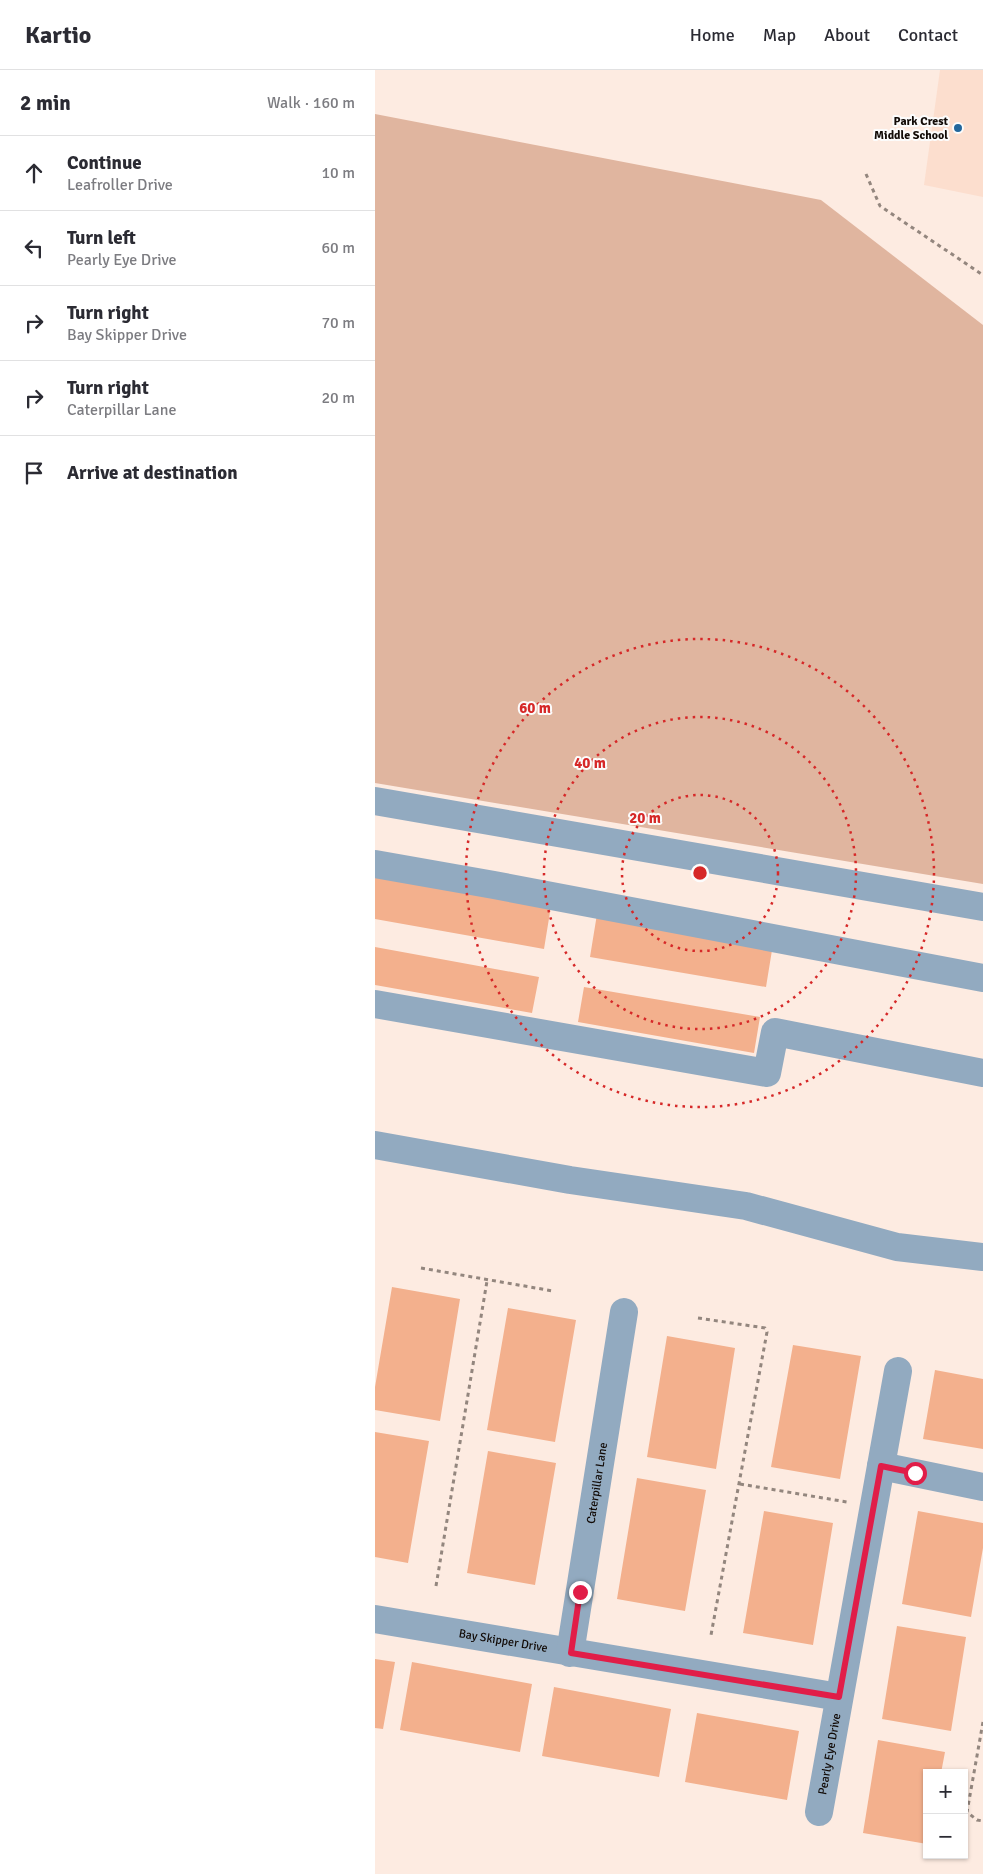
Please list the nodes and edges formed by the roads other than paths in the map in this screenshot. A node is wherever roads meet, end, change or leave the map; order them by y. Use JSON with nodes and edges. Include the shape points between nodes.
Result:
{"nodes":[{"id":1,"x":375,"y":801,"type":"edge"},
{"id":2,"x":375,"y":864,"type":"edge"},
{"id":3,"x":983,"y":907,"type":"edge"},
{"id":4,"x":983,"y":978,"type":"edge"},
{"id":5,"x":375,"y":1004,"type":"edge"},
{"id":6,"x":983,"y":1073,"type":"edge"},
{"id":7,"x":375,"y":1145,"type":"edge"},
{"id":8,"x":983,"y":1257,"type":"edge"},
{"id":9,"x":624,"y":1312,"type":"dead end"},
{"id":10,"x":898,"y":1371,"type":"dead end"},
{"id":11,"x":881,"y":1466,"type":"junction"},
{"id":12,"x":983,"y":1487,"type":"edge"},
{"id":13,"x":375,"y":1619,"type":"edge"},
{"id":14,"x":571,"y":1653,"type":"junction"},
{"id":15,"x":839,"y":1697,"type":"junction"},
{"id":16,"x":819,"y":1812,"type":"dead end"}],
"edges":[{"from":1,"to":3,"type":"street"},
{"from":2,"to":4,"type":"street"},
{"from":5,"to":6,"type":"street","via":[[767,1073],[775,1032]]},
{"from":7,"to":8,"type":"street","via":[[570,1180],[746,1206],[897,1247]]},
{"from":9,"to":14,"type":"street","name":"Caterpillar Lane"},
{"from":10,"to":11,"type":"street","name":"Pearly Eye Drive"},
{"from":11,"to":12,"type":"street"},
{"from":11,"to":15,"type":"street","name":"Pearly Eye Drive"},
{"from":13,"to":14,"type":"street","name":"Bay Skipper Drive"},
{"from":14,"to":15,"type":"street","name":"Bay Skipper Drive"},
{"from":15,"to":16,"type":"street","name":"Pearly Eye Drive"}]}
